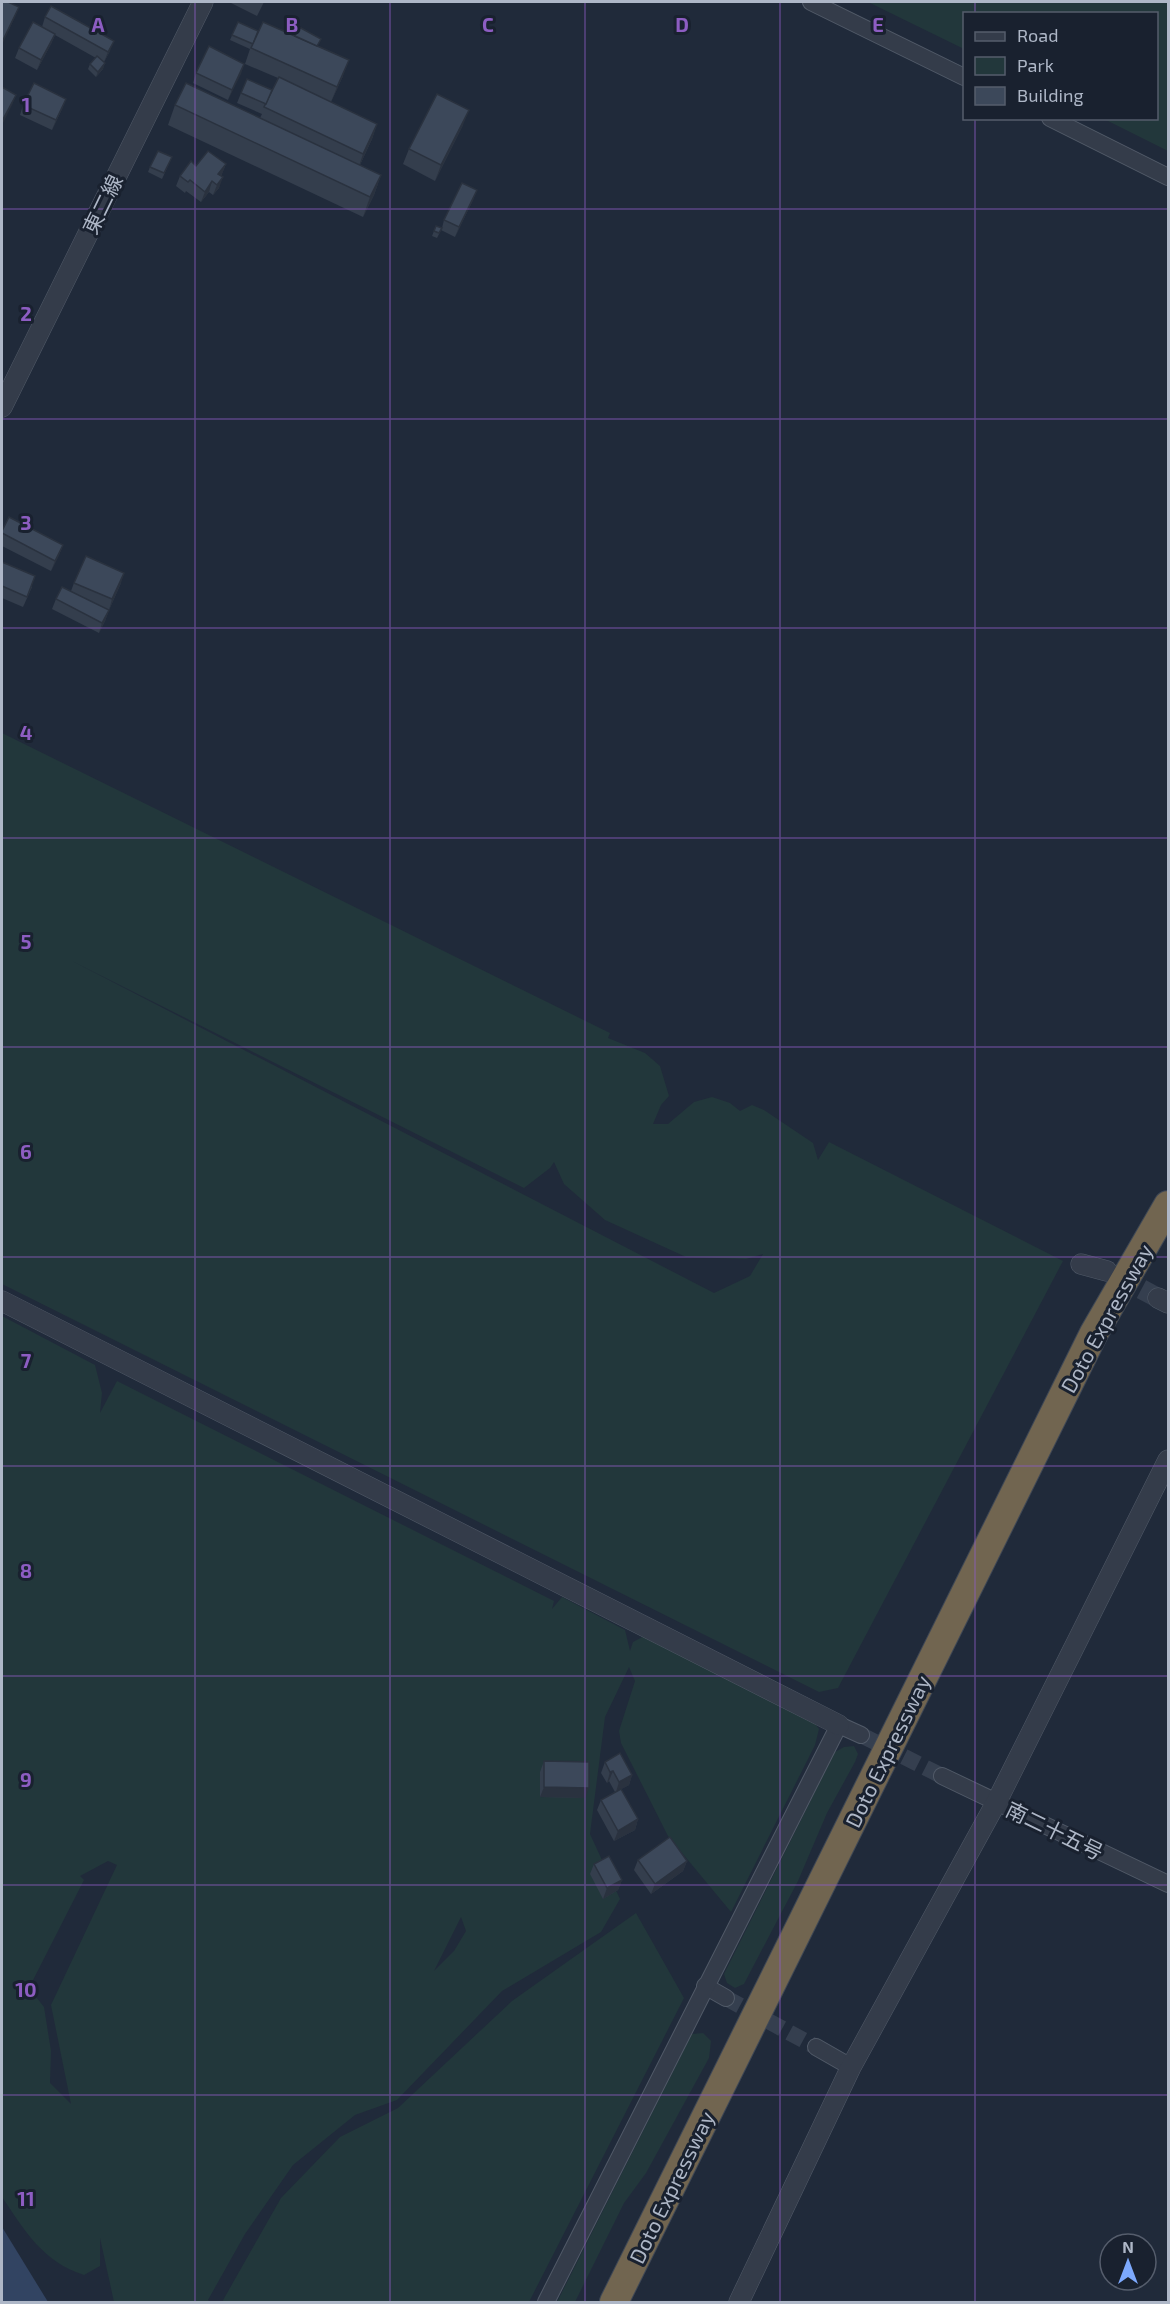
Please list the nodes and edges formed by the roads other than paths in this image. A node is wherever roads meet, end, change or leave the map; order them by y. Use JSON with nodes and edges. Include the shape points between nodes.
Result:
{"nodes":[{"id":1,"x":202,"y":2,"type":"edge"},
{"id":2,"x":812,"y":2,"type":"edge"},
{"id":3,"x":963,"y":76,"type":"edge"},
{"id":4,"x":1054,"y":120,"type":"edge"},
{"id":5,"x":1168,"y":177,"type":"edge"},
{"id":6,"x":2,"y":407,"type":"edge"},
{"id":7,"x":1168,"y":1205,"type":"edge"},
{"id":8,"x":1082,"y":1264,"type":"dead end"},
{"id":9,"x":1107,"y":1271,"type":"tunnel mouth"},
{"id":10,"x":2,"y":1301,"type":"edge"},
{"id":11,"x":1168,"y":1460,"type":"edge"},
{"id":12,"x":838,"y":1725,"type":"junction"},
{"id":13,"x":861,"y":1735,"type":"tunnel mouth"},
{"id":14,"x":942,"y":1776,"type":"tunnel mouth"},
{"id":15,"x":997,"y":1801,"type":"junction"},
{"id":16,"x":1168,"y":1884,"type":"edge"},
{"id":17,"x":705,"y":1986,"type":"junction"},
{"id":18,"x":726,"y":1998,"type":"tunnel mouth"},
{"id":19,"x":816,"y":2048,"type":"tunnel mouth"},
{"id":20,"x":851,"y":2067,"type":"junction"},
{"id":21,"x":546,"y":2302,"type":"edge"},
{"id":22,"x":614,"y":2302,"type":"edge"},
{"id":23,"x":739,"y":2302,"type":"edge"}],
"edges":[{"from":1,"to":6,"type":"street","name":"東二線"},
{"from":2,"to":3,"type":"street"},
{"from":4,"to":5,"type":"street"},
{"from":7,"to":22,"type":"highway","name":"Doto Expressway","via":[[1095,1333]]},
{"from":8,"to":9,"type":"street"},
{"from":10,"to":12,"type":"street"},
{"from":11,"to":15,"type":"street"},
{"from":12,"to":13,"type":"street"},
{"from":12,"to":17,"type":"street"},
{"from":14,"to":15,"type":"street","name":"南二十五号"},
{"from":15,"to":16,"type":"street","name":"南二十五号"},
{"from":15,"to":20,"type":"street"},
{"from":17,"to":18,"type":"street"},
{"from":17,"to":21,"type":"street"},
{"from":19,"to":20,"type":"street"},
{"from":20,"to":23,"type":"street"}]}
